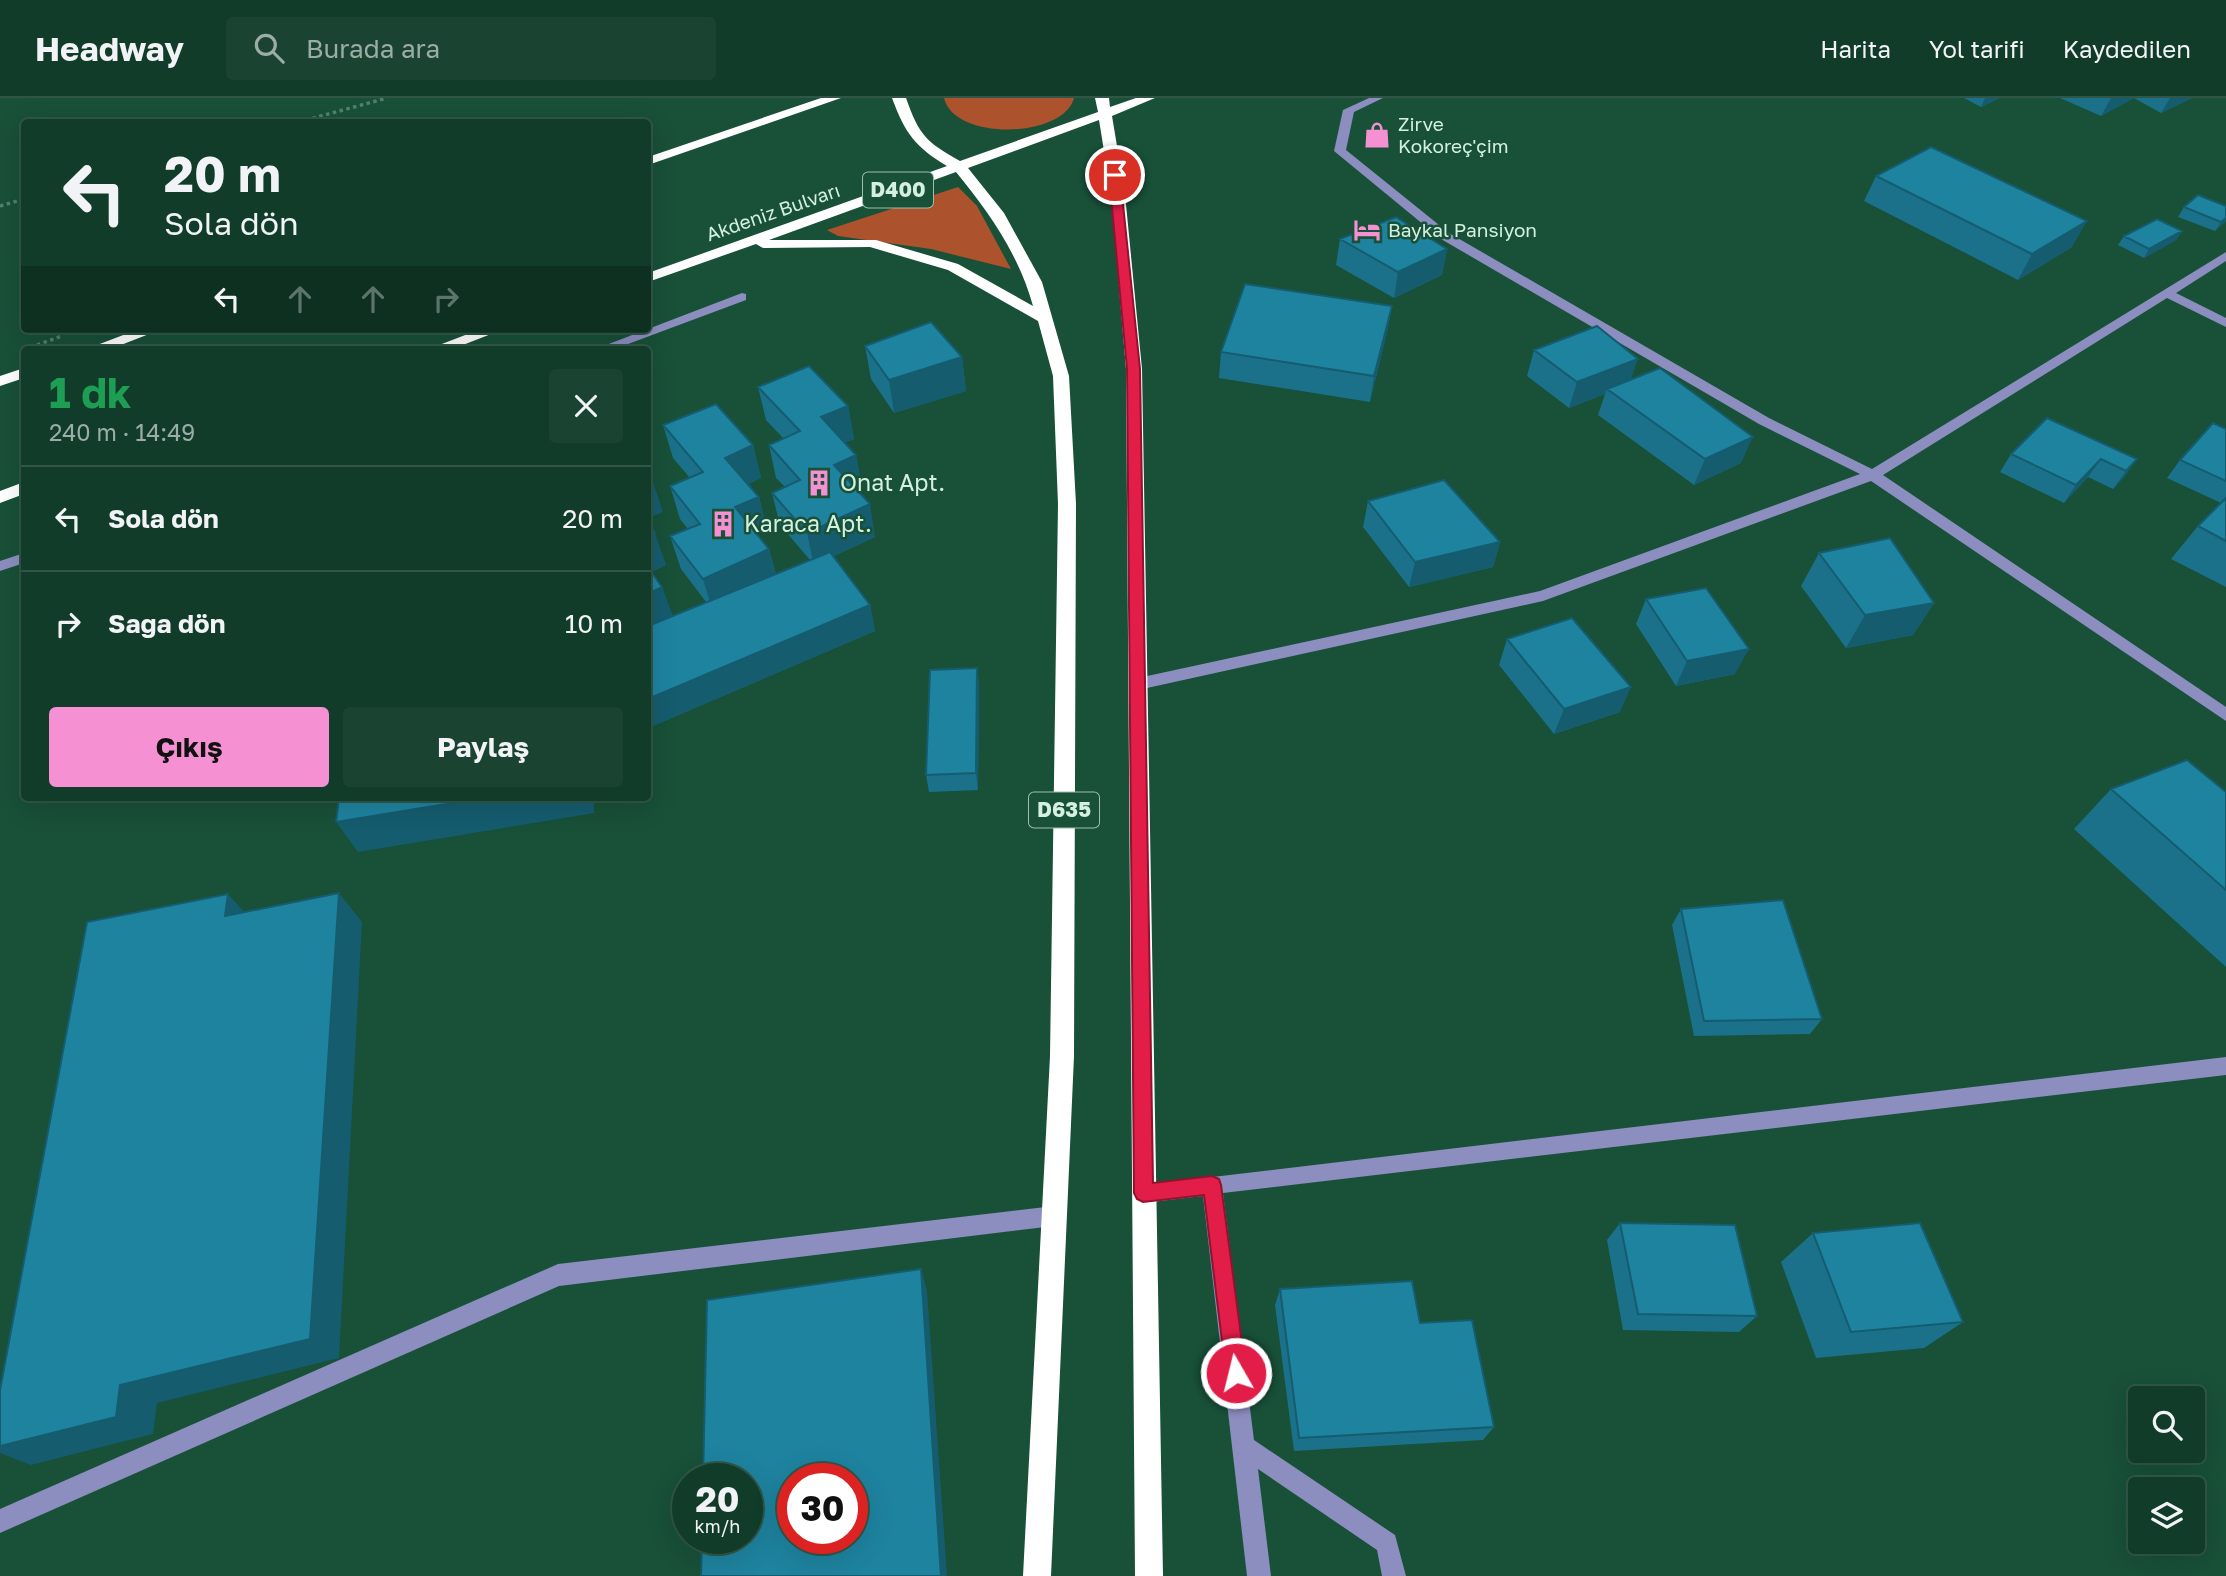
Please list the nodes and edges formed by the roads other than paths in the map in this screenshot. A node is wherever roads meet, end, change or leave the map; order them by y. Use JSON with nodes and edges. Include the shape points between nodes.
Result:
{"nodes":[{"id":1,"x":834,"y":98,"type":"edge"},
{"id":2,"x":899,"y":98,"type":"edge"},
{"id":3,"x":1148,"y":98,"type":"edge"},
{"id":4,"x":1378,"y":98,"type":"edge"},
{"id":5,"x":1103,"y":105,"type":"edge"},
{"id":6,"x":651,"y":161,"type":"edge"},
{"id":7,"x":961,"y":167,"type":"junction"},
{"id":8,"x":746,"y":244,"type":"junction"},
{"id":9,"x":2226,"y":256,"type":"edge"},
{"id":10,"x":651,"y":277,"type":"edge"},
{"id":11,"x":2167,"y":293,"type":"junction"},
{"id":12,"x":742,"y":297,"type":"dead end"},
{"id":13,"x":1045,"y":319,"type":"junction"},
{"id":14,"x":2226,"y":323,"type":"edge"},
{"id":15,"x":651,"y":331,"type":"edge"},
{"id":16,"x":142,"y":333,"type":"edge"},
{"id":17,"x":484,"y":333,"type":"edge"},
{"id":18,"x":646,"y":333,"type":"edge"},
{"id":19,"x":104,"y":346,"type":"edge"},
{"id":20,"x":446,"y":346,"type":"edge"},
{"id":21,"x":611,"y":346,"type":"edge"},
{"id":22,"x":21,"y":374,"type":"edge"},
{"id":23,"x":0,"y":382,"type":"edge"},
{"id":24,"x":1872,"y":475,"type":"junction"},
{"id":25,"x":21,"y":489,"type":"edge"},
{"id":26,"x":0,"y":497,"type":"edge"},
{"id":27,"x":21,"y":559,"type":"edge"},
{"id":28,"x":0,"y":566,"type":"edge"},
{"id":29,"x":1138,"y":684,"type":"junction"},
{"id":30,"x":2226,"y":715,"type":"edge"},
{"id":31,"x":2226,"y":1066,"type":"edge"},
{"id":32,"x":1212,"y":1185,"type":"junction"},
{"id":33,"x":1143,"y":1193,"type":"junction"},
{"id":34,"x":1054,"y":1216,"type":"junction"},
{"id":35,"x":1245,"y":1447,"type":"junction"},
{"id":36,"x":0,"y":1521,"type":"edge"},
{"id":37,"x":1037,"y":1576,"type":"edge"},
{"id":38,"x":1149,"y":1576,"type":"edge"},
{"id":39,"x":1259,"y":1576,"type":"edge"},
{"id":40,"x":1394,"y":1576,"type":"edge"}],
"edges":[{"from":1,"to":6,"type":"highway"},
{"from":2,"to":7,"type":"highway","number":"D635","via":[[908,123],[925,147]]},
{"from":3,"to":5,"type":"highway","name":"Akdeniz Bulvarı","number":"D400"},
{"from":4,"to":24,"type":"street","via":[[1349,110],[1340,151],[1446,236],[1764,421]]},
{"from":5,"to":7,"type":"highway","name":"Akdeniz Bulvarı","number":"D400"},
{"from":5,"to":29,"type":"highway","via":[[1118,194],[1133,369]]},
{"from":7,"to":8,"type":"highway","name":"Akdeniz Bulvarı","number":"D400"},
{"from":7,"to":13,"type":"highway","number":"D635","via":[[997,213],[1034,282]]},
{"from":8,"to":10,"type":"highway","name":"Akdeniz Bulvarı","number":"D400"},
{"from":8,"to":13,"type":"highway","via":[[871,243],[953,267]]},
{"from":9,"to":11,"type":"street"},
{"from":11,"to":14,"type":"street"},
{"from":11,"to":24,"type":"street"},
{"from":12,"to":15,"type":"street"},
{"from":13,"to":34,"type":"highway","number":"D635","via":[[1061,376],[1067,504],[1062,1056]]},
{"from":16,"to":19,"type":"highway"},
{"from":17,"to":20,"type":"highway"},
{"from":18,"to":21,"type":"street"},
{"from":22,"to":23,"type":"highway"},
{"from":24,"to":29,"type":"street","via":[[1543,596]]},
{"from":24,"to":30,"type":"street"},
{"from":25,"to":26,"type":"highway"},
{"from":27,"to":28,"type":"street"},
{"from":29,"to":33,"type":"highway"},
{"from":31,"to":32,"type":"street"},
{"from":32,"to":33,"type":"street"},
{"from":32,"to":35,"type":"street"},
{"from":33,"to":38,"type":"highway"},
{"from":34,"to":36,"type":"street","via":[[558,1275]]},
{"from":34,"to":37,"type":"highway","number":"D635"},
{"from":35,"to":39,"type":"street"},
{"from":35,"to":40,"type":"street","via":[[1387,1543]]}]}
